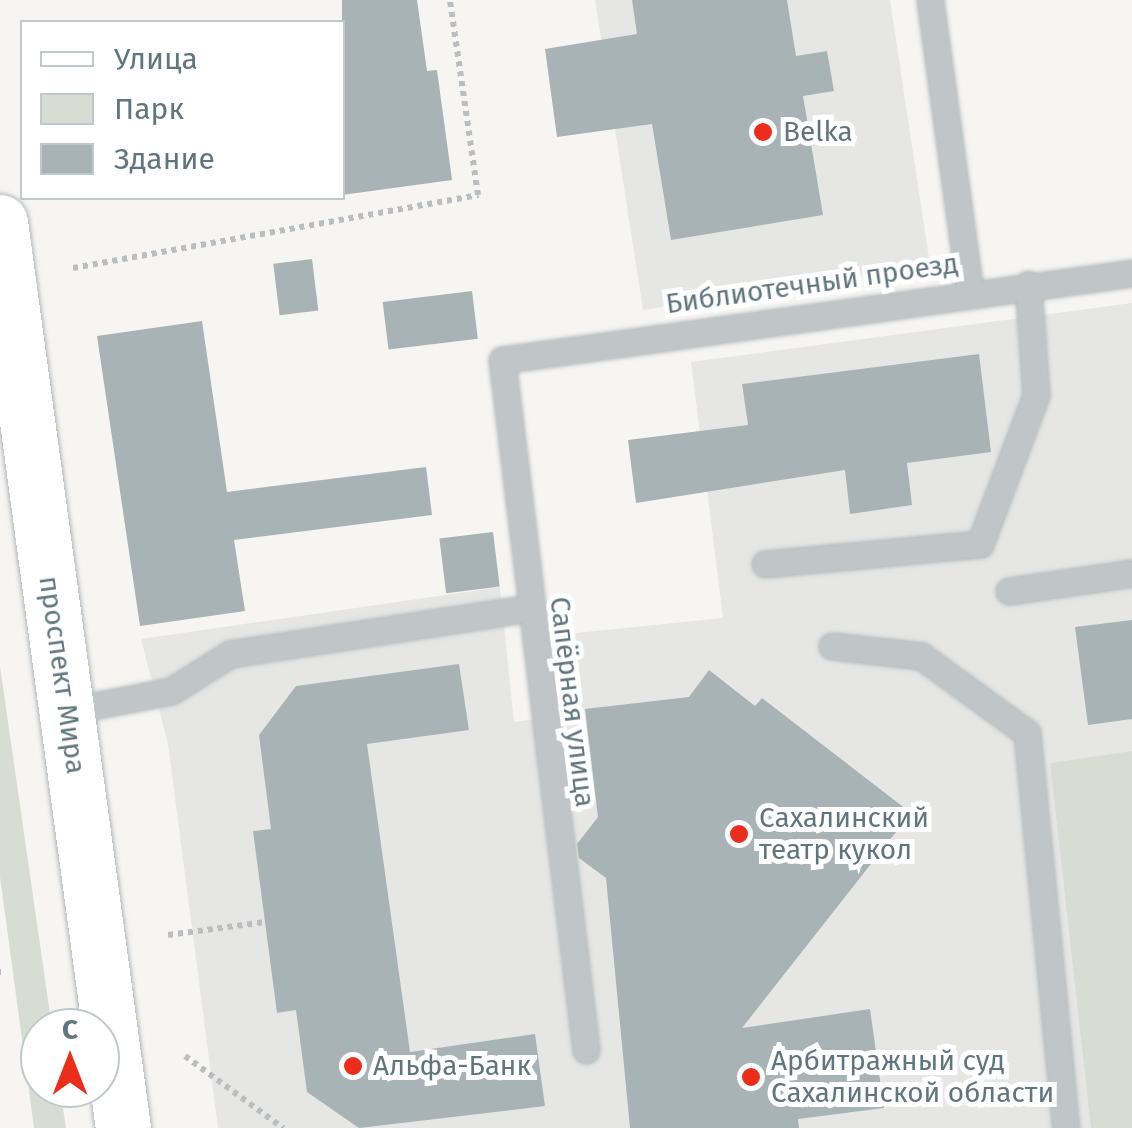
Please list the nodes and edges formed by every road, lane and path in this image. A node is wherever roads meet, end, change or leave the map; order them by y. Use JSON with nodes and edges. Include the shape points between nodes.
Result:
{"nodes":[{"id":1,"x":450,"y":0,"type":"edge"},
{"id":2,"x":930,"y":0,"type":"edge"},
{"id":3,"x":0,"y":222,"type":"edge"},
{"id":4,"x":72,"y":268,"type":"dead end"},
{"id":5,"x":1132,"y":273,"type":"edge"},
{"id":6,"x":1028,"y":284,"type":"junction"},
{"id":7,"x":970,"y":291,"type":"junction"},
{"id":8,"x":502,"y":360,"type":"joint"},
{"id":9,"x":16,"y":456,"type":"edge"},
{"id":10,"x":764,"y":564,"type":"dead end"},
{"id":11,"x":1132,"y":573,"type":"edge"},
{"id":12,"x":1009,"y":591,"type":"dead end"},
{"id":13,"x":530,"y":608,"type":"junction"},
{"id":14,"x":832,"y":646,"type":"dead end"},
{"id":15,"x":67,"y":711,"type":"junction"},
{"id":16,"x":265,"y":922,"type":"dead end"},
{"id":17,"x":168,"y":935,"type":"dead end"},
{"id":18,"x":586,"y":1050,"type":"dead end"},
{"id":19,"x":185,"y":1056,"type":"dead end"},
{"id":20,"x":123,"y":1128,"type":"edge"},
{"id":21,"x":283,"y":1128,"type":"edge"},
{"id":22,"x":1066,"y":1128,"type":"edge"}],
"edges":[{"from":1,"to":4,"type":"path","via":[[478,195]]},
{"from":2,"to":7,"type":"lane"},
{"from":3,"to":9,"type":"main road","name":"проспект Мира"},
{"from":5,"to":6,"type":"lane","name":"Библиотечный проезд"},
{"from":6,"to":7,"type":"lane","name":"Библиотечный проезд"},
{"from":6,"to":10,"type":"lane","via":[[1036,395],[980,544]]},
{"from":7,"to":8,"type":"lane","name":"Библиотечный проезд"},
{"from":8,"to":13,"type":"lane","name":"Сапёрная улица"},
{"from":9,"to":15,"type":"main road","name":"проспект Мира"},
{"from":11,"to":12,"type":"lane"},
{"from":13,"to":15,"type":"lane","via":[[230,654],[170,691]]},
{"from":13,"to":18,"type":"lane","name":"Сапёрная улица"},
{"from":14,"to":22,"type":"lane","via":[[921,656],[1027,733]]},
{"from":15,"to":20,"type":"main road","name":"проспект Мира"},
{"from":16,"to":17,"type":"path"},
{"from":19,"to":21,"type":"path"}]}
